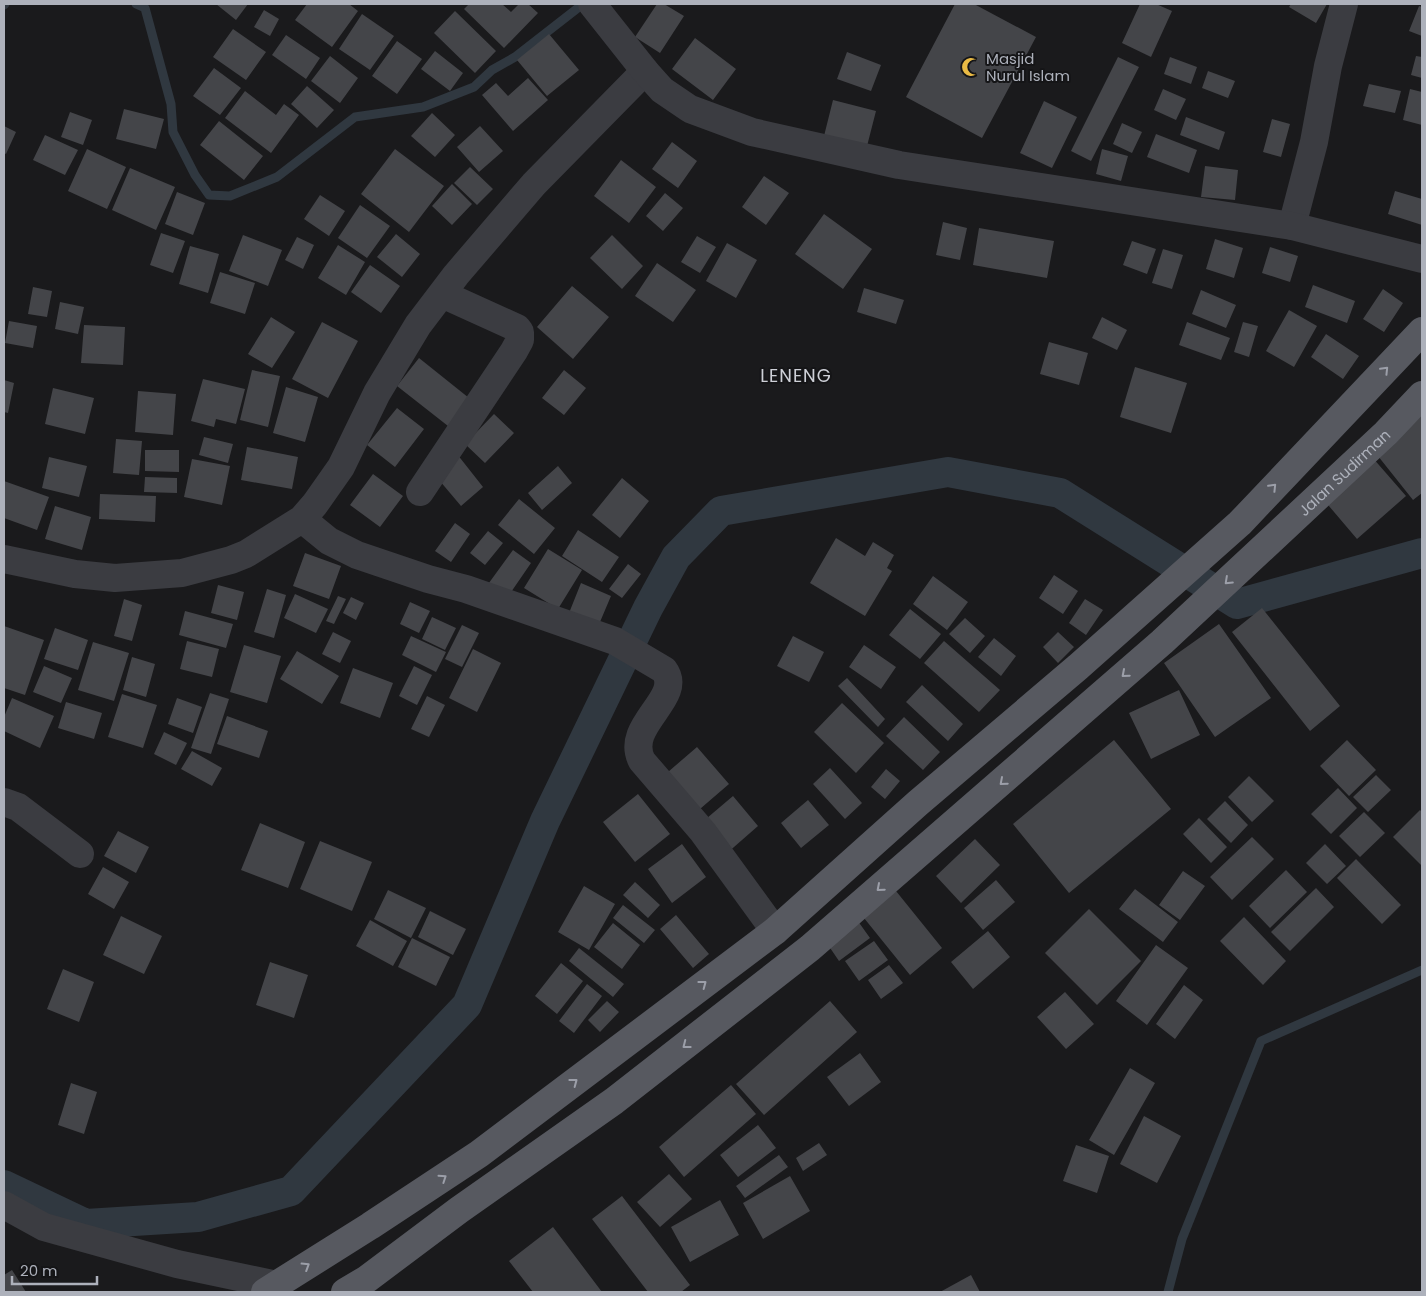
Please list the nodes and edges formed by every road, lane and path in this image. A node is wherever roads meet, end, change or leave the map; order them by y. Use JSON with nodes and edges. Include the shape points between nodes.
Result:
{"nodes":[{"id":1,"x":1344,"y":4,"type":"edge"},
{"id":2,"x":599,"y":13,"type":"edge"},
{"id":3,"x":645,"y":72,"type":"junction"},
{"id":4,"x":1292,"y":226,"type":"junction"},
{"id":5,"x":1422,"y":259,"type":"edge"},
{"id":6,"x":442,"y":294,"type":"junction"},
{"id":7,"x":1422,"y":331,"type":"edge"},
{"id":8,"x":1422,"y":395,"type":"edge"},
{"id":9,"x":420,"y":492,"type":"dead end"},
{"id":10,"x":302,"y":519,"type":"junction"},
{"id":11,"x":4,"y":559,"type":"edge"},
{"id":12,"x":4,"y":802,"type":"edge"},
{"id":13,"x":80,"y":854,"type":"dead end"},
{"id":14,"x":775,"y":931,"type":"junction"},
{"id":15,"x":4,"y":1206,"type":"edge"},
{"id":16,"x":271,"y":1288,"type":"edge"},
{"id":17,"x":364,"y":1288,"type":"edge"}],
"edges":[{"from":1,"to":4,"type":"street"},
{"from":2,"to":3,"type":"street"},
{"from":3,"to":4,"type":"street","via":[[662,90],[690,109],[752,132],[899,165]]},
{"from":3,"to":6,"type":"street","via":[[534,184]]},
{"from":4,"to":5,"type":"street"},
{"from":6,"to":9,"type":"street","via":[[517,328],[520,340]]},
{"from":6,"to":10,"type":"street","via":[[418,325],[377,394],[340,466]]},
{"from":14,"to":7,"type":"main road","one_way":true,"via":[[1240,522]]},
{"from":8,"to":17,"type":"main road","name":"Jalan Sudirman","one_way":true,"via":[[1386,433],[1162,642],[810,948],[614,1102],[459,1210]]},
{"from":10,"to":11,"type":"street","via":[[246,554],[182,574],[115,578],[75,574]]},
{"from":10,"to":14,"type":"street","via":[[329,541],[357,555],[420,577],[466,588],[616,641],[664,670],[669,678],[668,689],[638,739],[638,754],[703,832]]},
{"from":12,"to":13,"type":"street","via":[[18,807]]},
{"from":16,"to":14,"type":"main road","one_way":true,"via":[[479,1154]]},
{"from":15,"to":16,"type":"street","via":[[60,1232]]}]}
